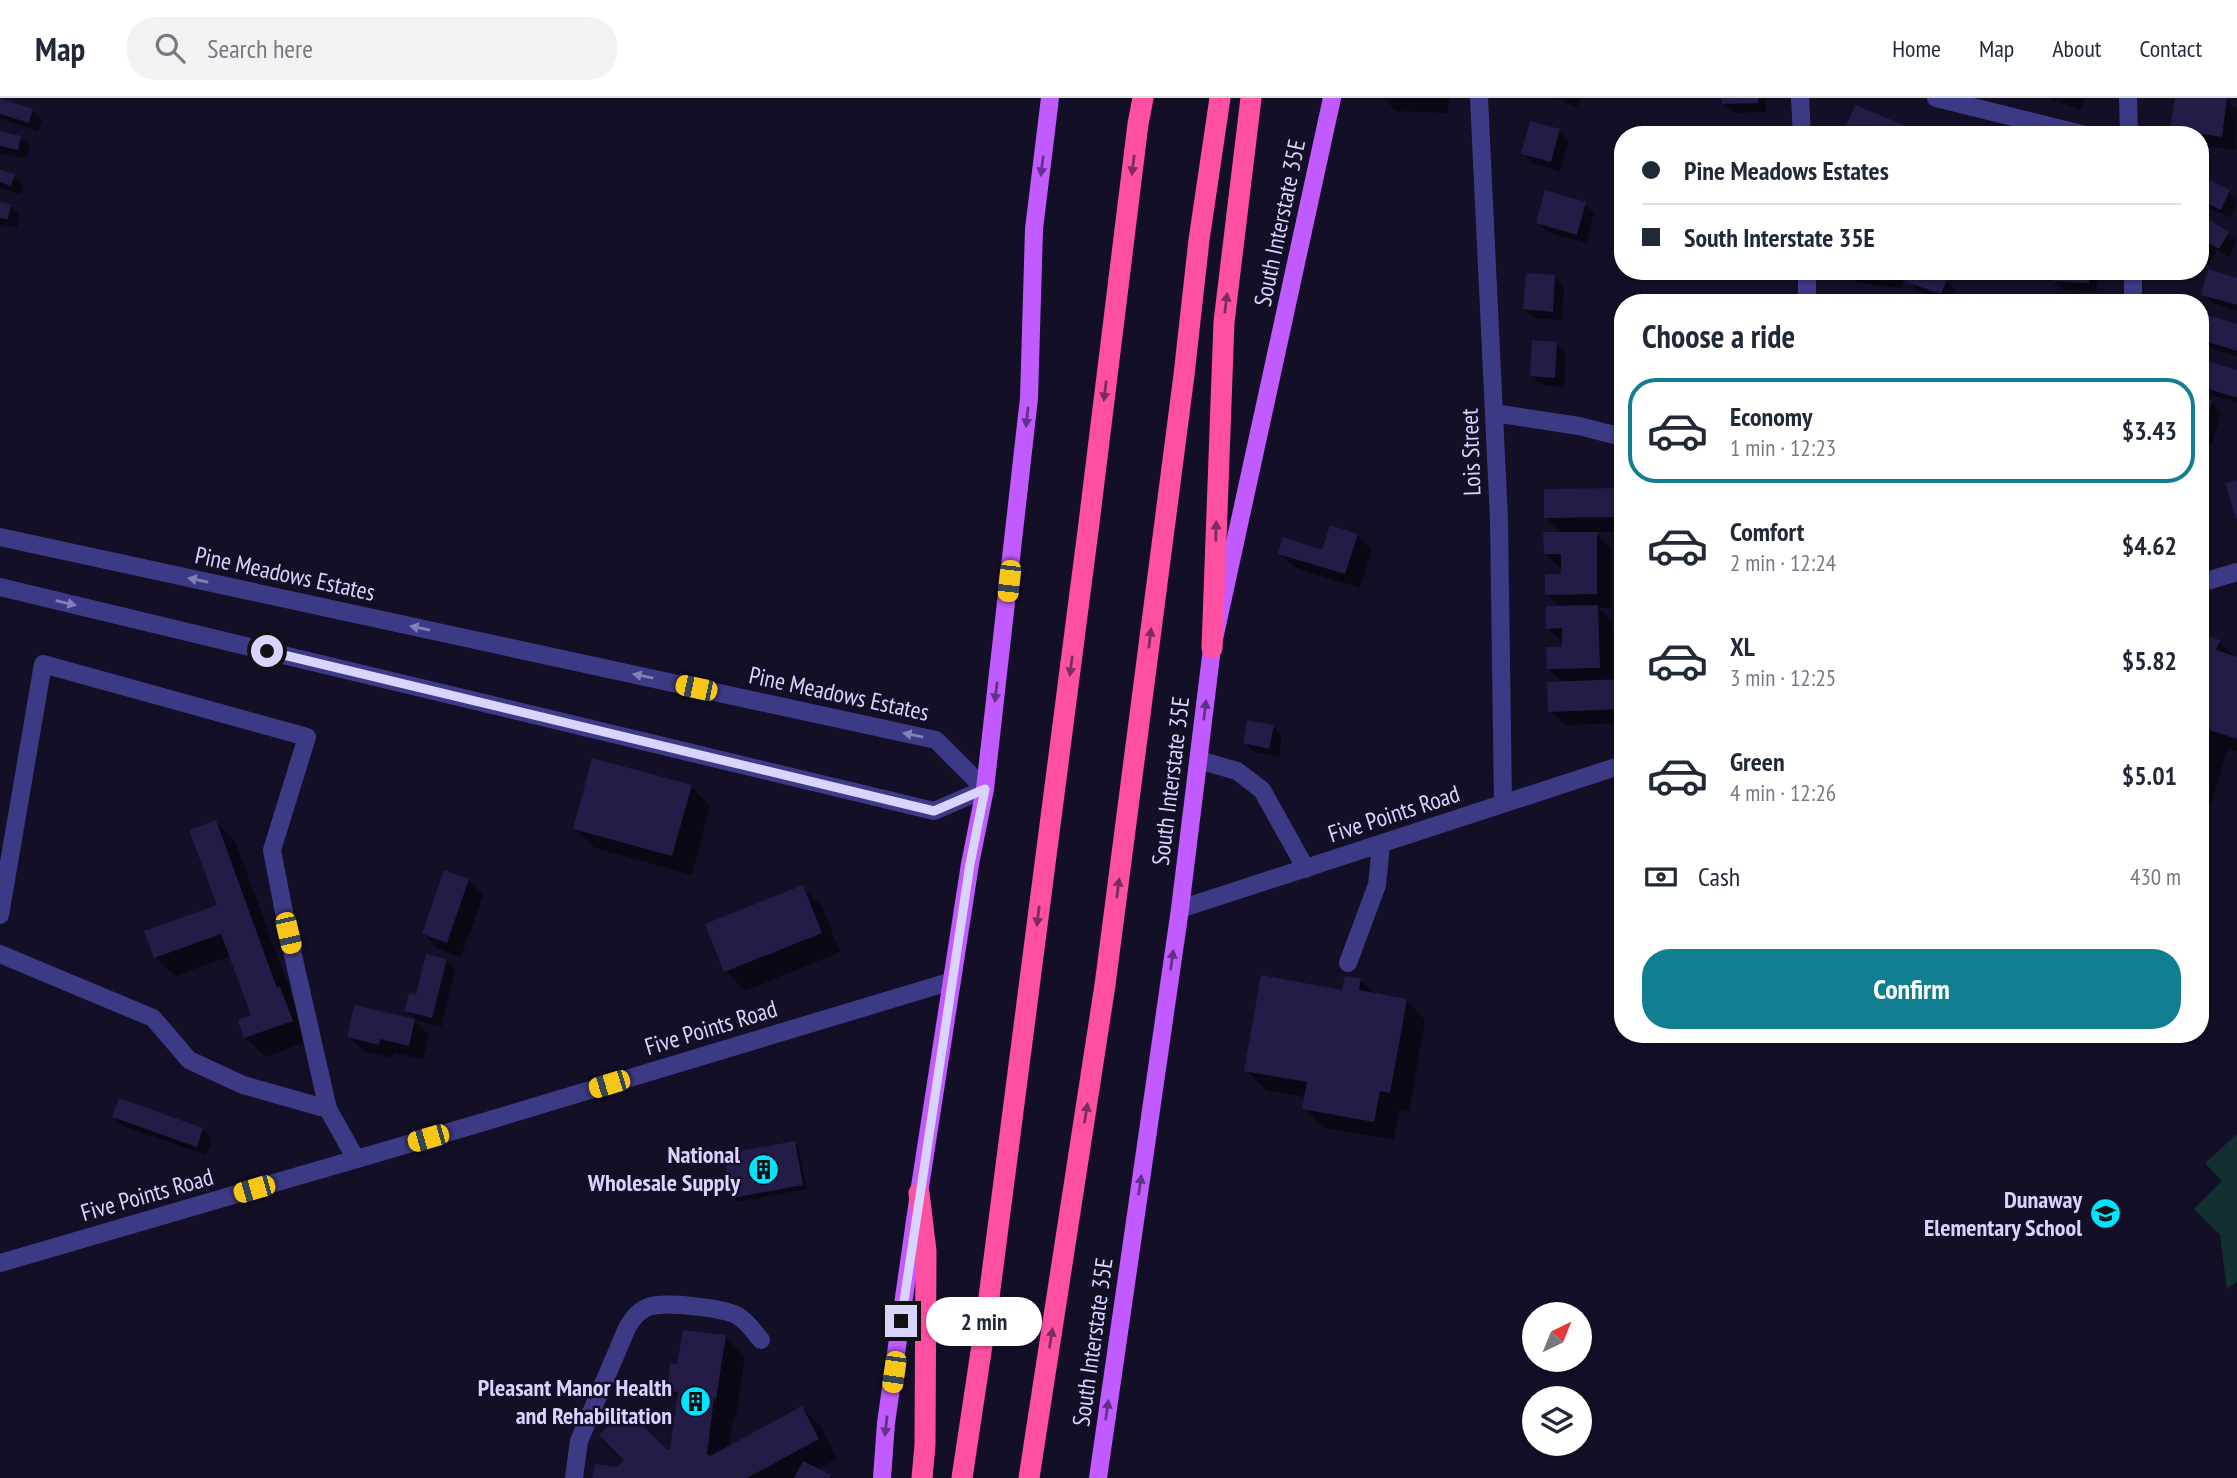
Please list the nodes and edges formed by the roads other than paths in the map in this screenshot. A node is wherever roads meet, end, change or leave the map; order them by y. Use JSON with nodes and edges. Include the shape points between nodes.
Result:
{"nodes":[{"id":1,"x":1050,"y":98,"type":"edge"},
{"id":2,"x":1143,"y":98,"type":"edge"},
{"id":3,"x":1220,"y":98,"type":"edge"},
{"id":4,"x":1251,"y":98,"type":"edge"},
{"id":5,"x":1332,"y":98,"type":"edge"},
{"id":6,"x":1479,"y":98,"type":"edge"},
{"id":7,"x":1800,"y":98,"type":"edge"},
{"id":8,"x":1936,"y":98,"type":"edge"},
{"id":9,"x":2128,"y":98,"type":"edge"},
{"id":10,"x":1961,"y":101,"type":"edge"},
{"id":11,"x":1802,"y":126,"type":"edge"},
{"id":12,"x":2053,"y":126,"type":"edge"},
{"id":13,"x":2129,"y":126,"type":"edge"},
{"id":14,"x":1494,"y":413,"type":"junction"},
{"id":15,"x":1614,"y":435,"type":"edge"},
{"id":16,"x":0,"y":537,"type":"edge"},
{"id":17,"x":2237,"y":572,"type":"edge"},
{"id":18,"x":2209,"y":580,"type":"edge"},
{"id":19,"x":0,"y":587,"type":"edge"},
{"id":20,"x":1212,"y":648,"type":"junction"},
{"id":21,"x":1199,"y":760,"type":"junction"},
{"id":22,"x":1614,"y":768,"type":"edge"},
{"id":23,"x":985,"y":789,"type":"junction"},
{"id":24,"x":1503,"y":804,"type":"junction"},
{"id":25,"x":1381,"y":845,"type":"junction"},
{"id":26,"x":1306,"y":869,"type":"junction"},
{"id":27,"x":1180,"y":909,"type":"junction"},
{"id":28,"x":0,"y":915,"type":"edge"},
{"id":29,"x":0,"y":954,"type":"edge"},
{"id":30,"x":1348,"y":962,"type":"dead end"},
{"id":31,"x":952,"y":981,"type":"junction"},
{"id":32,"x":328,"y":1110,"type":"junction"},
{"id":33,"x":356,"y":1159,"type":"junction"},
{"id":34,"x":919,"y":1193,"type":"junction"},
{"id":35,"x":0,"y":1263,"type":"edge"},
{"id":36,"x":761,"y":1340,"type":"dead end"},
{"id":37,"x":574,"y":1478,"type":"edge"},
{"id":38,"x":882,"y":1478,"type":"edge"},
{"id":39,"x":922,"y":1478,"type":"edge"},
{"id":40,"x":962,"y":1478,"type":"edge"},
{"id":41,"x":1029,"y":1478,"type":"edge"},
{"id":42,"x":1098,"y":1478,"type":"edge"}],
"edges":[{"from":1,"to":23,"type":"main road","one_way":true,"via":[[1034,229],[1029,398]]},
{"from":2,"to":40,"type":"highway","one_way":true},
{"from":41,"to":3,"type":"highway","one_way":true,"via":[[1105,985]]},
{"from":20,"to":4,"type":"highway","one_way":true,"via":[[1224,322]]},
{"from":5,"to":20,"type":"main road","name":"South Interstate 35E"},
{"from":6,"to":14,"type":"street","name":"Lois Street"},
{"from":7,"to":11,"type":"street"},
{"from":8,"to":10,"type":"street"},
{"from":9,"to":13,"type":"street"},
{"from":10,"to":12,"type":"street"},
{"from":14,"to":15,"type":"street"},
{"from":14,"to":24,"type":"street","name":"Lois Street"},
{"from":23,"to":16,"type":"street","name":"Pine Meadows Estates","one_way":true,"via":[[936,740]]},
{"from":17,"to":18,"type":"street"},
{"from":19,"to":23,"type":"street","one_way":true,"via":[[934,811]]},
{"from":21,"to":20,"type":"main road","name":"South Interstate 35E","one_way":true},
{"from":21,"to":26,"type":"street","via":[[1237,771],[1262,790]]},
{"from":21,"to":27,"type":"main road","name":"South Interstate 35E"},
{"from":22,"to":24,"type":"street","name":"Five Points Road"},
{"from":23,"to":31,"type":"main road"},
{"from":24,"to":25,"type":"street","name":"Five Points Road"},
{"from":25,"to":26,"type":"street","name":"Five Points Road"},
{"from":25,"to":30,"type":"street","via":[[1377,886]]},
{"from":26,"to":27,"type":"street","name":"Five Points Road"},
{"from":42,"to":27,"type":"main road","name":"South Interstate 35E","one_way":true},
{"from":28,"to":32,"type":"street","via":[[43,664],[307,737],[272,850]]},
{"from":29,"to":32,"type":"street","via":[[153,1018],[190,1060],[200,1065],[243,1085]]},
{"from":31,"to":33,"type":"street","name":"Five Points Road"},
{"from":31,"to":34,"type":"main road"},
{"from":32,"to":33,"type":"street"},
{"from":33,"to":35,"type":"street","name":"Five Points Road"},
{"from":34,"to":38,"type":"main road","one_way":true},
{"from":34,"to":39,"type":"highway","via":[[926,1251]]},
{"from":36,"to":37,"type":"street","via":[[729,1312],[673,1304],[644,1308],[627,1328],[579,1440]]}]}
